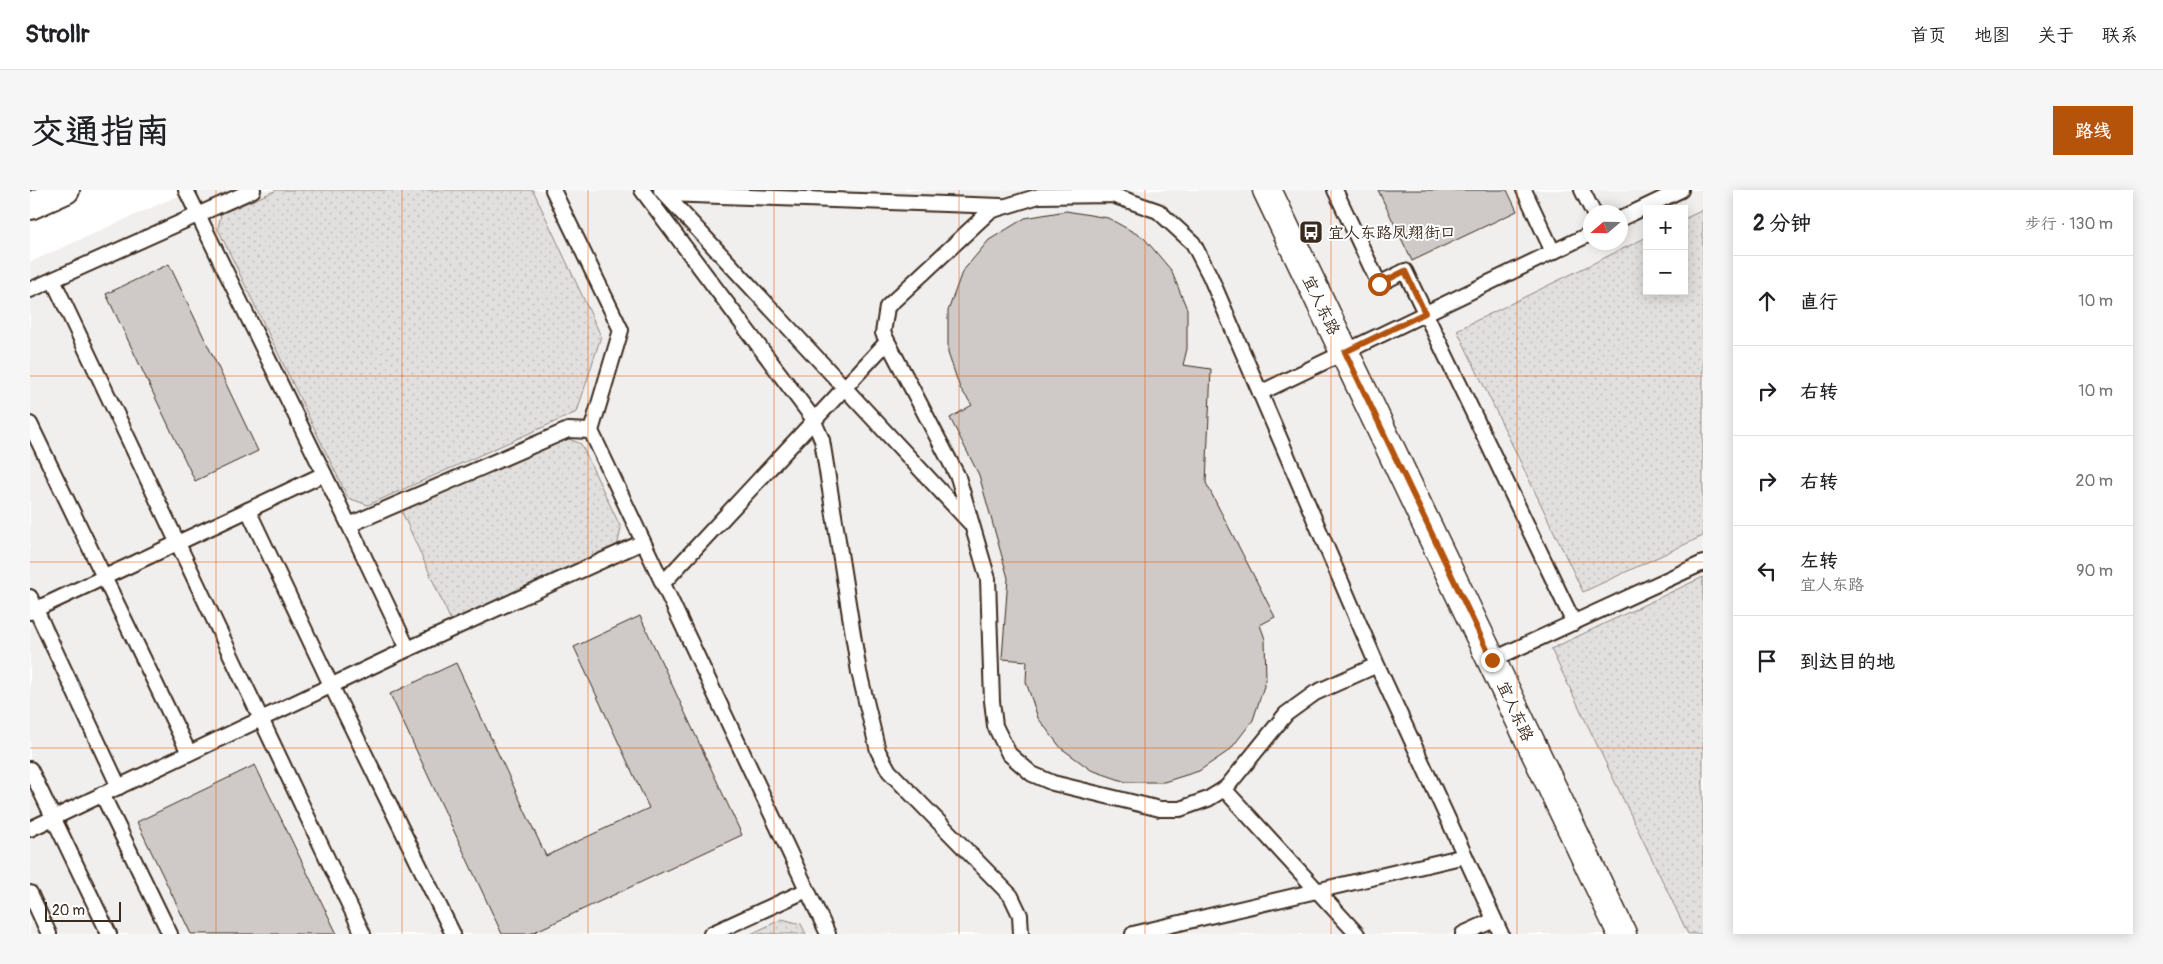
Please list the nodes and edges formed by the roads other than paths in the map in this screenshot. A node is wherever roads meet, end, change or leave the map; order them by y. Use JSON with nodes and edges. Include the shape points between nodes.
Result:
{"nodes":[{"id":1,"x":66,"y":190,"type":"edge"},
{"id":2,"x":186,"y":190,"type":"edge"},
{"id":3,"x":253,"y":190,"type":"edge"},
{"id":4,"x":553,"y":190,"type":"edge"},
{"id":5,"x":642,"y":190,"type":"edge"},
{"id":6,"x":1267,"y":190,"type":"edge"},
{"id":7,"x":1335,"y":190,"type":"edge"},
{"id":8,"x":1524,"y":190,"type":"edge"},
{"id":9,"x":1582,"y":190,"type":"edge"},
{"id":10,"x":1681,"y":190,"type":"edge"},
{"id":11,"x":663,"y":192,"type":"edge"},
{"id":12,"x":1091,"y":193,"type":"edge"},
{"id":13,"x":1590,"y":205,"type":"edge"},
{"id":14,"x":30,"y":206,"type":"edge"},
{"id":15,"x":1007,"y":206,"type":"junction"},
{"id":16,"x":198,"y":214,"type":"junction"},
{"id":17,"x":1628,"y":215,"type":"edge"},
{"id":18,"x":1583,"y":237,"type":"edge"},
{"id":19,"x":1553,"y":252,"type":"junction"},
{"id":20,"x":53,"y":280,"type":"junction"},
{"id":21,"x":30,"y":290,"type":"edge"},
{"id":22,"x":1425,"y":313,"type":"junction"},
{"id":23,"x":887,"y":342,"type":"junction"},
{"id":24,"x":1345,"y":352,"type":"junction"},
{"id":25,"x":845,"y":388,"type":"junction"},
{"id":26,"x":1260,"y":393,"type":"junction"},
{"id":27,"x":814,"y":421,"type":"junction"},
{"id":28,"x":30,"y":424,"type":"edge"},
{"id":29,"x":591,"y":431,"type":"junction"},
{"id":30,"x":324,"y":474,"type":"junction"},
{"id":31,"x":248,"y":510,"type":"junction"},
{"id":32,"x":349,"y":525,"type":"junction"},
{"id":33,"x":973,"y":526,"type":"junction"},
{"id":34,"x":643,"y":542,"type":"junction"},
{"id":35,"x":177,"y":543,"type":"junction"},
{"id":36,"x":1703,"y":563,"type":"edge"},
{"id":37,"x":104,"y":577,"type":"junction"},
{"id":38,"x":663,"y":583,"type":"junction"},
{"id":39,"x":32,"y":606,"type":"edge"},
{"id":40,"x":1574,"y":623,"type":"junction"},
{"id":41,"x":408,"y":648,"type":"junction"},
{"id":42,"x":1492,"y":660,"type":"junction"},
{"id":43,"x":1377,"y":665,"type":"junction"},
{"id":44,"x":331,"y":685,"type":"junction"},
{"id":45,"x":260,"y":719,"type":"junction"},
{"id":46,"x":189,"y":753,"type":"junction"},
{"id":47,"x":30,"y":770,"type":"edge"},
{"id":48,"x":119,"y":787,"type":"junction"},
{"id":49,"x":1224,"y":789,"type":"junction"},
{"id":50,"x":102,"y":794,"type":"junction"},
{"id":51,"x":53,"y":818,"type":"junction"},
{"id":52,"x":30,"y":829,"type":"edge"},
{"id":53,"x":1465,"y":856,"type":"junction"},
{"id":54,"x":807,"y":890,"type":"junction"},
{"id":55,"x":1317,"y":890,"type":"junction"},
{"id":56,"x":30,"y":893,"type":"edge"},
{"id":57,"x":1494,"y":920,"type":"junction"},
{"id":58,"x":50,"y":934,"type":"edge"},
{"id":59,"x":109,"y":934,"type":"edge"},
{"id":60,"x":170,"y":934,"type":"edge"},
{"id":61,"x":363,"y":934,"type":"edge"},
{"id":62,"x":453,"y":934,"type":"edge"},
{"id":63,"x":711,"y":934,"type":"edge"},
{"id":64,"x":828,"y":934,"type":"edge"},
{"id":65,"x":1020,"y":934,"type":"edge"},
{"id":66,"x":1132,"y":934,"type":"edge"},
{"id":67,"x":1357,"y":934,"type":"edge"},
{"id":68,"x":1463,"y":934,"type":"edge"},
{"id":69,"x":1502,"y":934,"type":"edge"},
{"id":70,"x":1622,"y":934,"type":"edge"}],
"edges":[{"from":1,"to":14,"type":"street"},
{"from":2,"to":16,"type":"lane"},
{"from":3,"to":16,"type":"lane"},
{"from":4,"to":29,"type":"lane","via":[[621,330]]},
{"from":5,"to":27,"type":"lane"},
{"from":6,"to":24,"type":"street","name":"宜人东路"},
{"from":7,"to":22,"type":"lane","via":[[1379,284],[1405,271]]},
{"from":8,"to":19,"type":"lane"},
{"from":9,"to":13,"type":"lane"},
{"from":10,"to":17,"type":"lane"},
{"from":11,"to":15,"type":"lane"},
{"from":11,"to":25,"type":"lane"},
{"from":12,"to":15,"type":"lane","via":[[1039,196]]},
{"from":12,"to":26,"type":"lane","via":[[1112,195],[1158,211],[1193,243]]},
{"from":15,"to":23,"type":"lane","via":[[990,211],[887,307],[883,333]]},
{"from":16,"to":20,"type":"lane"},
{"from":16,"to":30,"type":"lane"},
{"from":18,"to":19,"type":"lane"},
{"from":19,"to":22,"type":"lane"},
{"from":20,"to":21,"type":"lane"},
{"from":20,"to":35,"type":"lane"},
{"from":22,"to":24,"type":"lane"},
{"from":22,"to":40,"type":"lane"},
{"from":23,"to":25,"type":"lane"},
{"from":23,"to":33,"type":"lane","via":[[958,477]]},
{"from":24,"to":26,"type":"lane"},
{"from":24,"to":42,"type":"street","name":"宜人东路"},
{"from":25,"to":27,"type":"lane"},
{"from":25,"to":33,"type":"lane"},
{"from":26,"to":43,"type":"lane"},
{"from":27,"to":38,"type":"lane"},
{"from":27,"to":65,"type":"lane","via":[[822,440],[858,672],[878,751],[889,771],[1011,896],[1020,915]]},
{"from":28,"to":37,"type":"lane"},
{"from":29,"to":32,"type":"lane","via":[[568,430]]},
{"from":29,"to":34,"type":"lane"},
{"from":30,"to":31,"type":"lane"},
{"from":30,"to":32,"type":"lane"},
{"from":31,"to":35,"type":"lane"},
{"from":31,"to":44,"type":"lane"},
{"from":32,"to":41,"type":"lane"},
{"from":33,"to":49,"type":"lane","via":[[988,579],[995,726],[1010,754],[1032,774],[1053,783],[1160,809],[1180,809]]},
{"from":34,"to":38,"type":"lane"},
{"from":34,"to":41,"type":"lane"},
{"from":35,"to":37,"type":"lane"},
{"from":35,"to":45,"type":"lane"},
{"from":36,"to":40,"type":"lane"},
{"from":37,"to":39,"type":"lane"},
{"from":37,"to":46,"type":"lane"},
{"from":38,"to":54,"type":"lane"},
{"from":39,"to":48,"type":"lane"},
{"from":40,"to":42,"type":"lane"},
{"from":41,"to":44,"type":"lane"},
{"from":42,"to":70,"type":"street","name":"宜人东路"},
{"from":43,"to":49,"type":"lane","via":[[1315,692],[1286,714]]},
{"from":43,"to":53,"type":"lane"},
{"from":44,"to":45,"type":"lane"},
{"from":44,"to":62,"type":"lane"},
{"from":45,"to":46,"type":"lane"},
{"from":45,"to":61,"type":"lane"},
{"from":46,"to":48,"type":"lane"},
{"from":47,"to":51,"type":"lane"},
{"from":48,"to":50,"type":"lane"},
{"from":49,"to":55,"type":"lane"},
{"from":50,"to":51,"type":"lane"},
{"from":50,"to":60,"type":"lane"},
{"from":51,"to":52,"type":"lane"},
{"from":51,"to":59,"type":"lane"},
{"from":53,"to":55,"type":"lane"},
{"from":53,"to":57,"type":"lane"},
{"from":54,"to":63,"type":"lane"},
{"from":54,"to":64,"type":"lane"},
{"from":55,"to":66,"type":"lane"},
{"from":55,"to":67,"type":"lane"},
{"from":56,"to":58,"type":"lane"},
{"from":57,"to":68,"type":"lane"},
{"from":57,"to":69,"type":"lane"}]}
